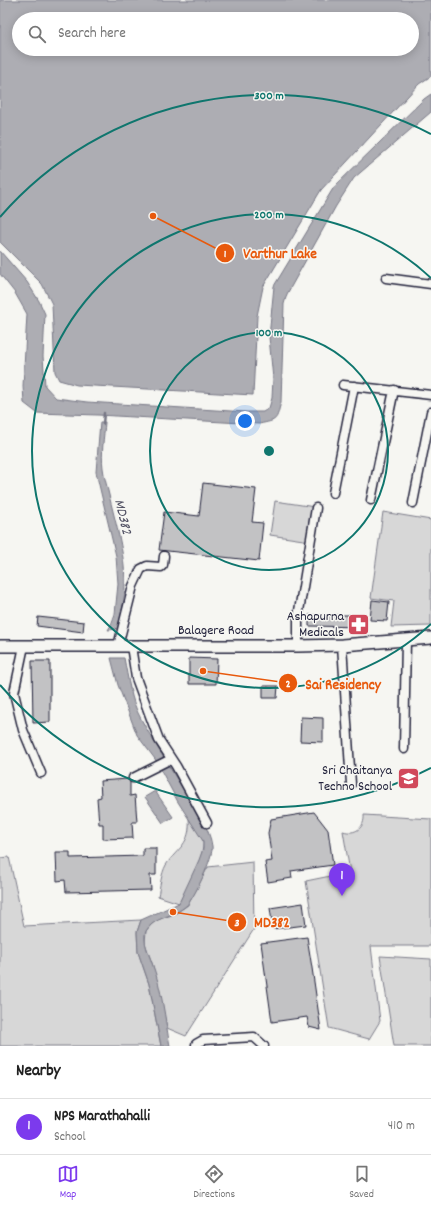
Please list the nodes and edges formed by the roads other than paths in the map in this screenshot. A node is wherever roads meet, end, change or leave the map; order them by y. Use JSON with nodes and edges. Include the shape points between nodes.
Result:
{"nodes":[{"id":1,"x":386,"y":278,"type":"dead end"},
{"id":2,"x":431,"y":284,"type":"edge"},
{"id":3,"x":344,"y":385,"type":"dead end"},
{"id":4,"x":354,"y":386,"type":"junction"},
{"id":5,"x":394,"y":390,"type":"junction"},
{"id":6,"x":431,"y":395,"type":"edge"},
{"id":7,"x":431,"y":412,"type":"edge"},
{"id":8,"x":333,"y":493,"type":"dead end"},
{"id":9,"x":371,"y":500,"type":"dead end"},
{"id":10,"x":413,"y":503,"type":"dead end"},
{"id":11,"x":316,"y":508,"type":"dead end"},
{"id":12,"x":164,"y":556,"type":"dead end"},
{"id":13,"x":431,"y":638,"type":"edge"},
{"id":14,"x":406,"y":640,"type":"junction"},
{"id":15,"x":342,"y":644,"type":"junction"},
{"id":16,"x":0,"y":646,"type":"edge"},
{"id":17,"x":24,"y":646,"type":"junction"},
{"id":18,"x":118,"y":646,"type":"junction"},
{"id":19,"x":131,"y":646,"type":"junction"},
{"id":20,"x":298,"y":646,"type":"junction"},
{"id":21,"x":404,"y":749,"type":"dead end"},
{"id":22,"x":170,"y":760,"type":"junction"},
{"id":23,"x":41,"y":773,"type":"dead end"},
{"id":24,"x":133,"y":778,"type":"dead end"},
{"id":25,"x":351,"y":784,"type":"dead end"},
{"id":26,"x":207,"y":823,"type":"dead end"},
{"id":27,"x":196,"y":1046,"type":"edge"},
{"id":28,"x":264,"y":1046,"type":"edge"}],
"edges":[{"from":1,"to":2,"type":"street"},
{"from":3,"to":4,"type":"street"},
{"from":4,"to":5,"type":"street"},
{"from":4,"to":8,"type":"street"},
{"from":5,"to":6,"type":"street"},
{"from":5,"to":9,"type":"street"},
{"from":7,"to":10,"type":"street"},
{"from":11,"to":20,"type":"street","via":[[298,617]]},
{"from":12,"to":18,"type":"street","via":[[162,567],[147,566],[141,569]]},
{"from":13,"to":14,"type":"street","name":"Balagere Road"},
{"from":14,"to":15,"type":"street","name":"Balagere Road"},
{"from":14,"to":21,"type":"street"},
{"from":15,"to":20,"type":"street","name":"Balagere Road"},
{"from":15,"to":25,"type":"street"},
{"from":16,"to":17,"type":"street","name":"Balagere Road"},
{"from":17,"to":18,"type":"street","name":"Balagere Road"},
{"from":17,"to":23,"type":"street","via":[[14,693],[23,730]]},
{"from":18,"to":19,"type":"street","name":"Balagere Road"},
{"from":19,"to":20,"type":"street","name":"Balagere Road"},
{"from":19,"to":22,"type":"street","via":[[136,678],[159,740]]},
{"from":22,"to":24,"type":"street"},
{"from":22,"to":26,"type":"street","via":[[176,766]]},
{"from":27,"to":28,"type":"street","via":[[203,1040],[254,1036]]}]}
